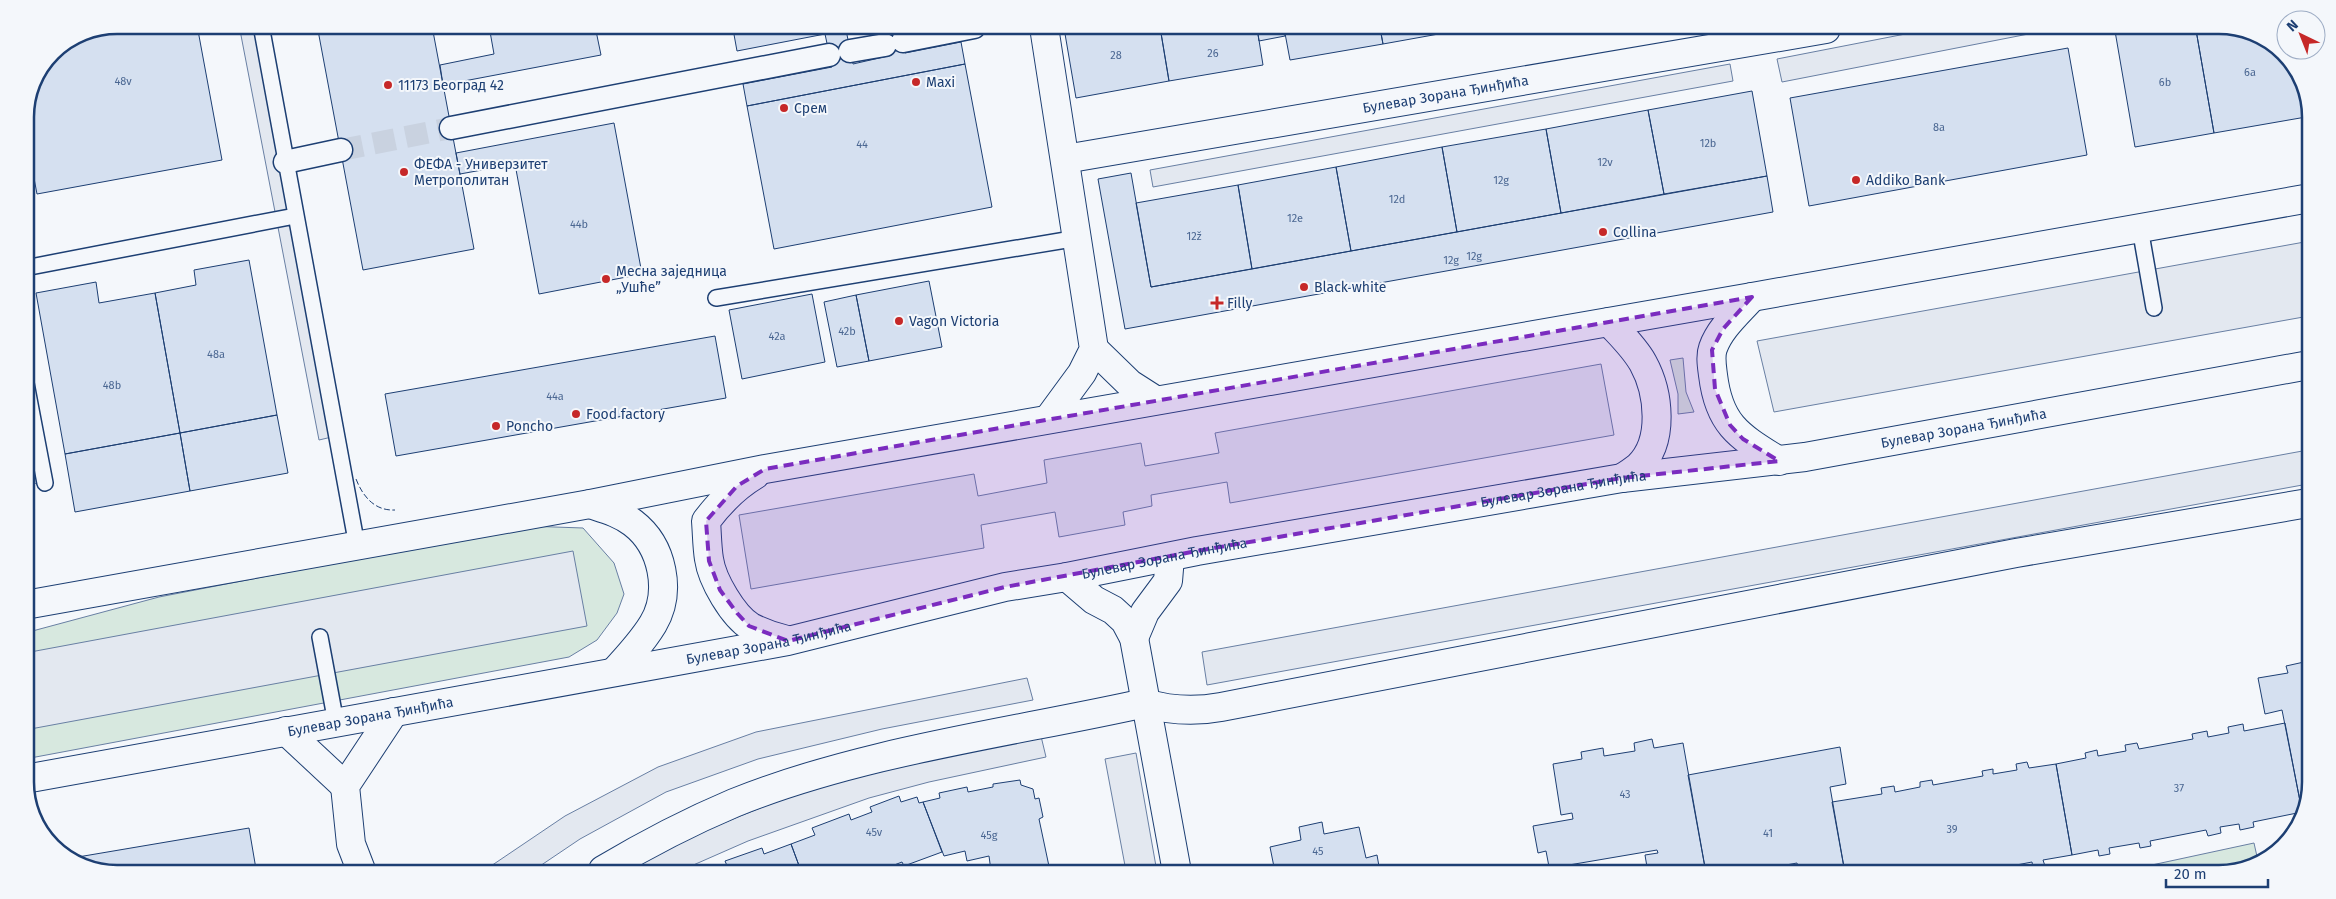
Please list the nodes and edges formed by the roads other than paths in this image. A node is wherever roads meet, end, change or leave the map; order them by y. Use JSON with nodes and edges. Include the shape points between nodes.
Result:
{"nodes":[{"id":1,"x":263,"y":34,"type":"edge"},
{"id":2,"x":939,"y":34,"type":"edge"},
{"id":3,"x":1045,"y":34,"type":"edge"},
{"id":4,"x":1797,"y":34,"type":"edge"},
{"id":5,"x":451,"y":128,"type":"tunnel mouth"},
{"id":6,"x":341,"y":150,"type":"tunnel mouth"},
{"id":7,"x":1065,"y":159,"type":"junction"},
{"id":8,"x":285,"y":162,"type":"junction"},
{"id":9,"x":2302,"y":199,"type":"edge"},
{"id":10,"x":295,"y":216,"type":"junction"},
{"id":11,"x":2140,"y":228,"type":"junction"},
{"id":12,"x":1078,"y":238,"type":"junction"},
{"id":13,"x":34,"y":266,"type":"edge"},
{"id":14,"x":1752,"y":297,"type":"junction"},
{"id":15,"x":716,"y":298,"type":"dead end"},
{"id":16,"x":2154,"y":308,"type":"dead end"},
{"id":17,"x":1609,"y":322,"type":"junction"},
{"id":18,"x":1094,"y":350,"type":"junction"},
{"id":19,"x":2302,"y":366,"type":"edge"},
{"id":20,"x":1155,"y":400,"type":"junction"},
{"id":21,"x":1049,"y":418,"type":"junction"},
{"id":22,"x":34,"y":425,"type":"edge"},
{"id":23,"x":1779,"y":461,"type":"junction"},
{"id":24,"x":765,"y":469,"type":"junction"},
{"id":25,"x":1622,"y":478,"type":"junction"},
{"id":26,"x":45,"y":483,"type":"dead end"},
{"id":27,"x":590,"y":504,"type":"junction"},
{"id":28,"x":2302,"y":504,"type":"edge"},
{"id":29,"x":357,"y":546,"type":"junction"},
{"id":30,"x":1170,"y":556,"type":"junction"},
{"id":31,"x":1067,"y":577,"type":"junction"},
{"id":32,"x":34,"y":603,"type":"edge"},
{"id":33,"x":320,"y":637,"type":"dead end"},
{"id":34,"x":1134,"y":638,"type":"junction"},
{"id":35,"x":788,"y":641,"type":"junction"},
{"id":36,"x":614,"y":672,"type":"junction"},
{"id":37,"x":1145,"y":703,"type":"junction"},
{"id":38,"x":394,"y":712,"type":"junction"},
{"id":39,"x":336,"y":722,"type":"junction"},
{"id":40,"x":286,"y":731,"type":"junction"},
{"id":41,"x":34,"y":777,"type":"edge"},
{"id":42,"x":345,"y":786,"type":"junction"},
{"id":43,"x":359,"y":865,"type":"edge"},
{"id":44,"x":612,"y":865,"type":"edge"},
{"id":45,"x":1176,"y":865,"type":"edge"}],
"edges":[{"from":1,"to":8,"type":"lane"},
{"from":2,"to":5,"type":"street"},
{"from":3,"to":7,"type":"street"},
{"from":4,"to":7,"type":"street","name":"Булевар Зорана Ђинђића"},
{"from":6,"to":8,"type":"street"},
{"from":7,"to":12,"type":"street"},
{"from":8,"to":10,"type":"lane"},
{"from":9,"to":11,"type":"street"},
{"from":10,"to":13,"type":"lane"},
{"from":10,"to":29,"type":"lane"},
{"from":11,"to":14,"type":"street"},
{"from":11,"to":16,"type":"lane"},
{"from":12,"to":15,"type":"lane"},
{"from":12,"to":18,"type":"street"},
{"from":14,"to":17,"type":"street"},
{"from":14,"to":23,"type":"street","via":[[1723,329],[1712,350],[1715,389],[1719,406],[1730,425],[1743,439]]},
{"from":17,"to":20,"type":"street"},
{"from":17,"to":25,"type":"street","via":[[1643,363],[1654,391],[1658,422],[1648,452],[1639,466]]},
{"from":18,"to":20,"type":"street","via":[[1130,384]]},
{"from":18,"to":21,"type":"street","via":[[1082,373]]},
{"from":19,"to":23,"type":"street","name":"Булевар Зорана Ђинђића"},
{"from":20,"to":21,"type":"street"},
{"from":21,"to":24,"type":"street"},
{"from":22,"to":26,"type":"lane"},
{"from":23,"to":25,"type":"street","name":"Булевар Зорана Ђинђића"},
{"from":24,"to":27,"type":"street"},
{"from":24,"to":35,"type":"street","via":[[737,486],[706,521],[709,561],[720,590],[749,626]]},
{"from":25,"to":30,"type":"street","name":"Булевар Зорана Ђинђића"},
{"from":27,"to":29,"type":"street"},
{"from":27,"to":36,"type":"street","via":[[633,523],[646,536],[662,567],[663,596],[654,622]]},
{"from":28,"to":37,"type":"street","via":[[2016,553],[1200,711],[1178,711]]},
{"from":29,"to":32,"type":"street"},
{"from":30,"to":31,"type":"street","name":"Булевар Зорана Ђинђића"},
{"from":30,"to":34,"type":"street","via":[[1168,580],[1145,612]]},
{"from":31,"to":34,"type":"street","via":[[1094,600],[1114,610]]},
{"from":31,"to":35,"type":"street","name":"Булевар Зорана Ђинђића","via":[[1005,587]]},
{"from":33,"to":39,"type":"lane"},
{"from":34,"to":37,"type":"street"},
{"from":35,"to":36,"type":"street","name":"Булевар Зорана Ђинђића"},
{"from":36,"to":38,"type":"street","name":"Булевар Зорана Ђинђића"},
{"from":37,"to":44,"type":"street","via":[[929,747],[788,784],[688,824]]},
{"from":37,"to":45,"type":"street"},
{"from":38,"to":39,"type":"street","name":"Булевар Зорана Ђинђића"},
{"from":38,"to":42,"type":"street"},
{"from":39,"to":40,"type":"street","name":"Булевар Зорана Ђинђића"},
{"from":40,"to":41,"type":"street","name":"Булевар Зорана Ђинђића"},
{"from":40,"to":42,"type":"street"},
{"from":42,"to":43,"type":"street","via":[[351,844]]}]}
